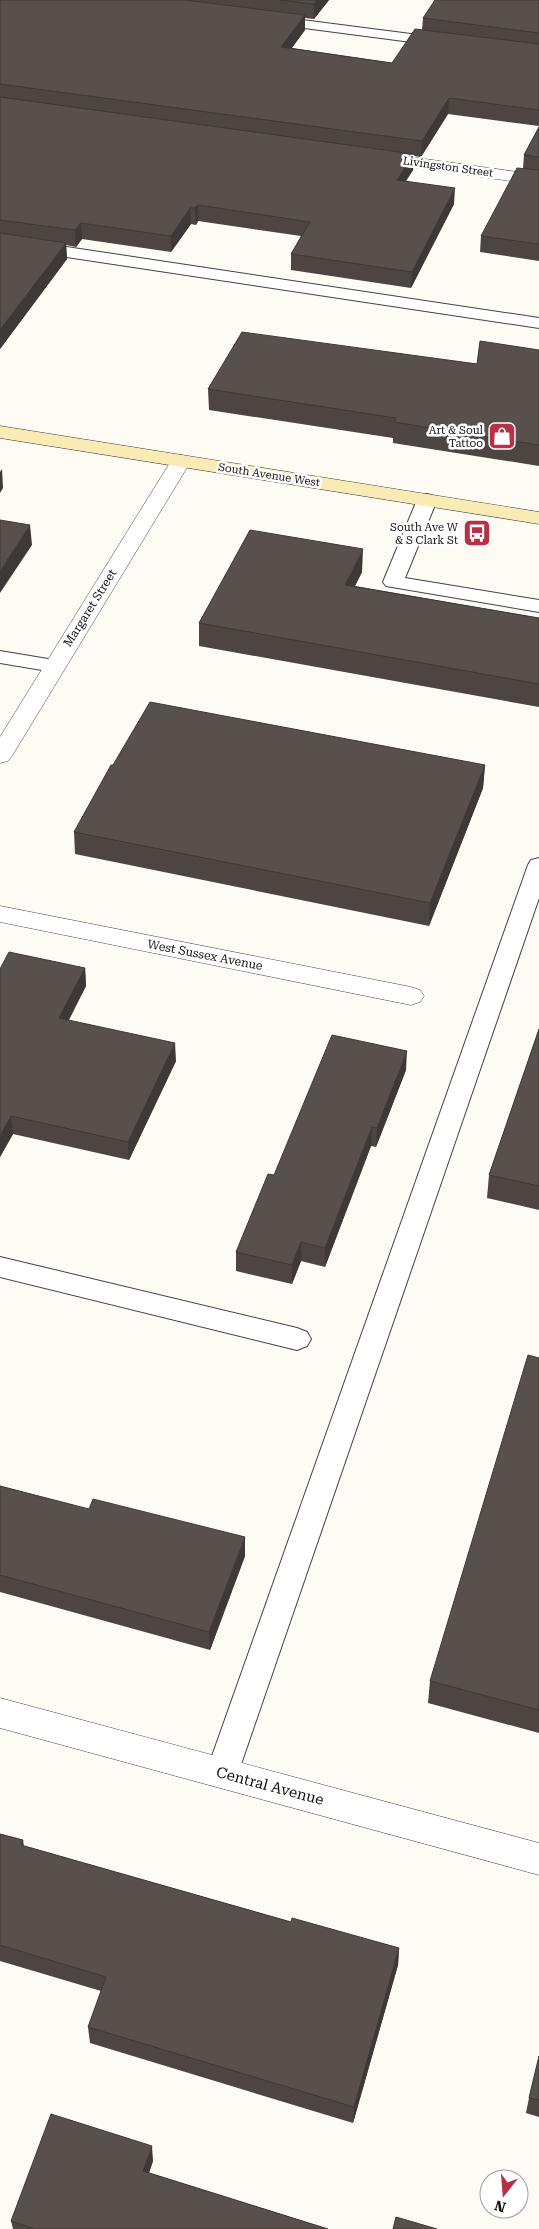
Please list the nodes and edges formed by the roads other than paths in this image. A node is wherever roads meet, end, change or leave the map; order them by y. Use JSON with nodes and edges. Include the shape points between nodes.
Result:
{"nodes":[{"id":1,"x":261,"y":19,"type":"edge"},
{"id":2,"x":460,"y":44,"type":"edge"},
{"id":3,"x":363,"y":155,"type":"edge"},
{"id":4,"x":539,"y":180,"type":"edge"},
{"id":5,"x":0,"y":242,"type":"edge"},
{"id":6,"x":539,"y":323,"type":"edge"},
{"id":7,"x":0,"y":432,"type":"edge"},
{"id":8,"x":181,"y":461,"type":"junction"},
{"id":9,"x":427,"y":500,"type":"junction"},
{"id":10,"x":539,"y":518,"type":"edge"},
{"id":11,"x":539,"y":606,"type":"edge"},
{"id":12,"x":0,"y":657,"type":"edge"},
{"id":13,"x":54,"y":666,"type":"junction"},
{"id":14,"x":0,"y":756,"type":"edge"},
{"id":15,"x":539,"y":866,"type":"edge"},
{"id":16,"x":0,"y":914,"type":"edge"},
{"id":17,"x":411,"y":996,"type":"dead end"},
{"id":18,"x":0,"y":1267,"type":"edge"},
{"id":19,"x":297,"y":1339,"type":"dead end"},
{"id":20,"x":0,"y":1713,"type":"edge"},
{"id":21,"x":222,"y":1773,"type":"junction"},
{"id":22,"x":539,"y":1859,"type":"edge"}],
"edges":[{"from":1,"to":2,"type":"lane"},
{"from":3,"to":4,"type":"street","name":"Livingston Street"},
{"from":5,"to":6,"type":"lane"},
{"from":7,"to":8,"type":"street","name":"South Avenue West"},
{"from":8,"to":9,"type":"street","name":"South Avenue West"},
{"from":8,"to":13,"type":"street","name":"Margaret Street"},
{"from":9,"to":10,"type":"street","name":"South Avenue West"},
{"from":9,"to":11,"type":"lane","via":[[393,582]]},
{"from":12,"to":13,"type":"lane"},
{"from":13,"to":14,"type":"street","name":"Margaret Street"},
{"from":15,"to":21,"type":"lane"},
{"from":16,"to":17,"type":"street","name":"West Sussex Avenue"},
{"from":18,"to":19,"type":"lane"},
{"from":20,"to":21,"type":"street","name":"Central Avenue"},
{"from":21,"to":22,"type":"street","name":"Central Avenue"}]}
